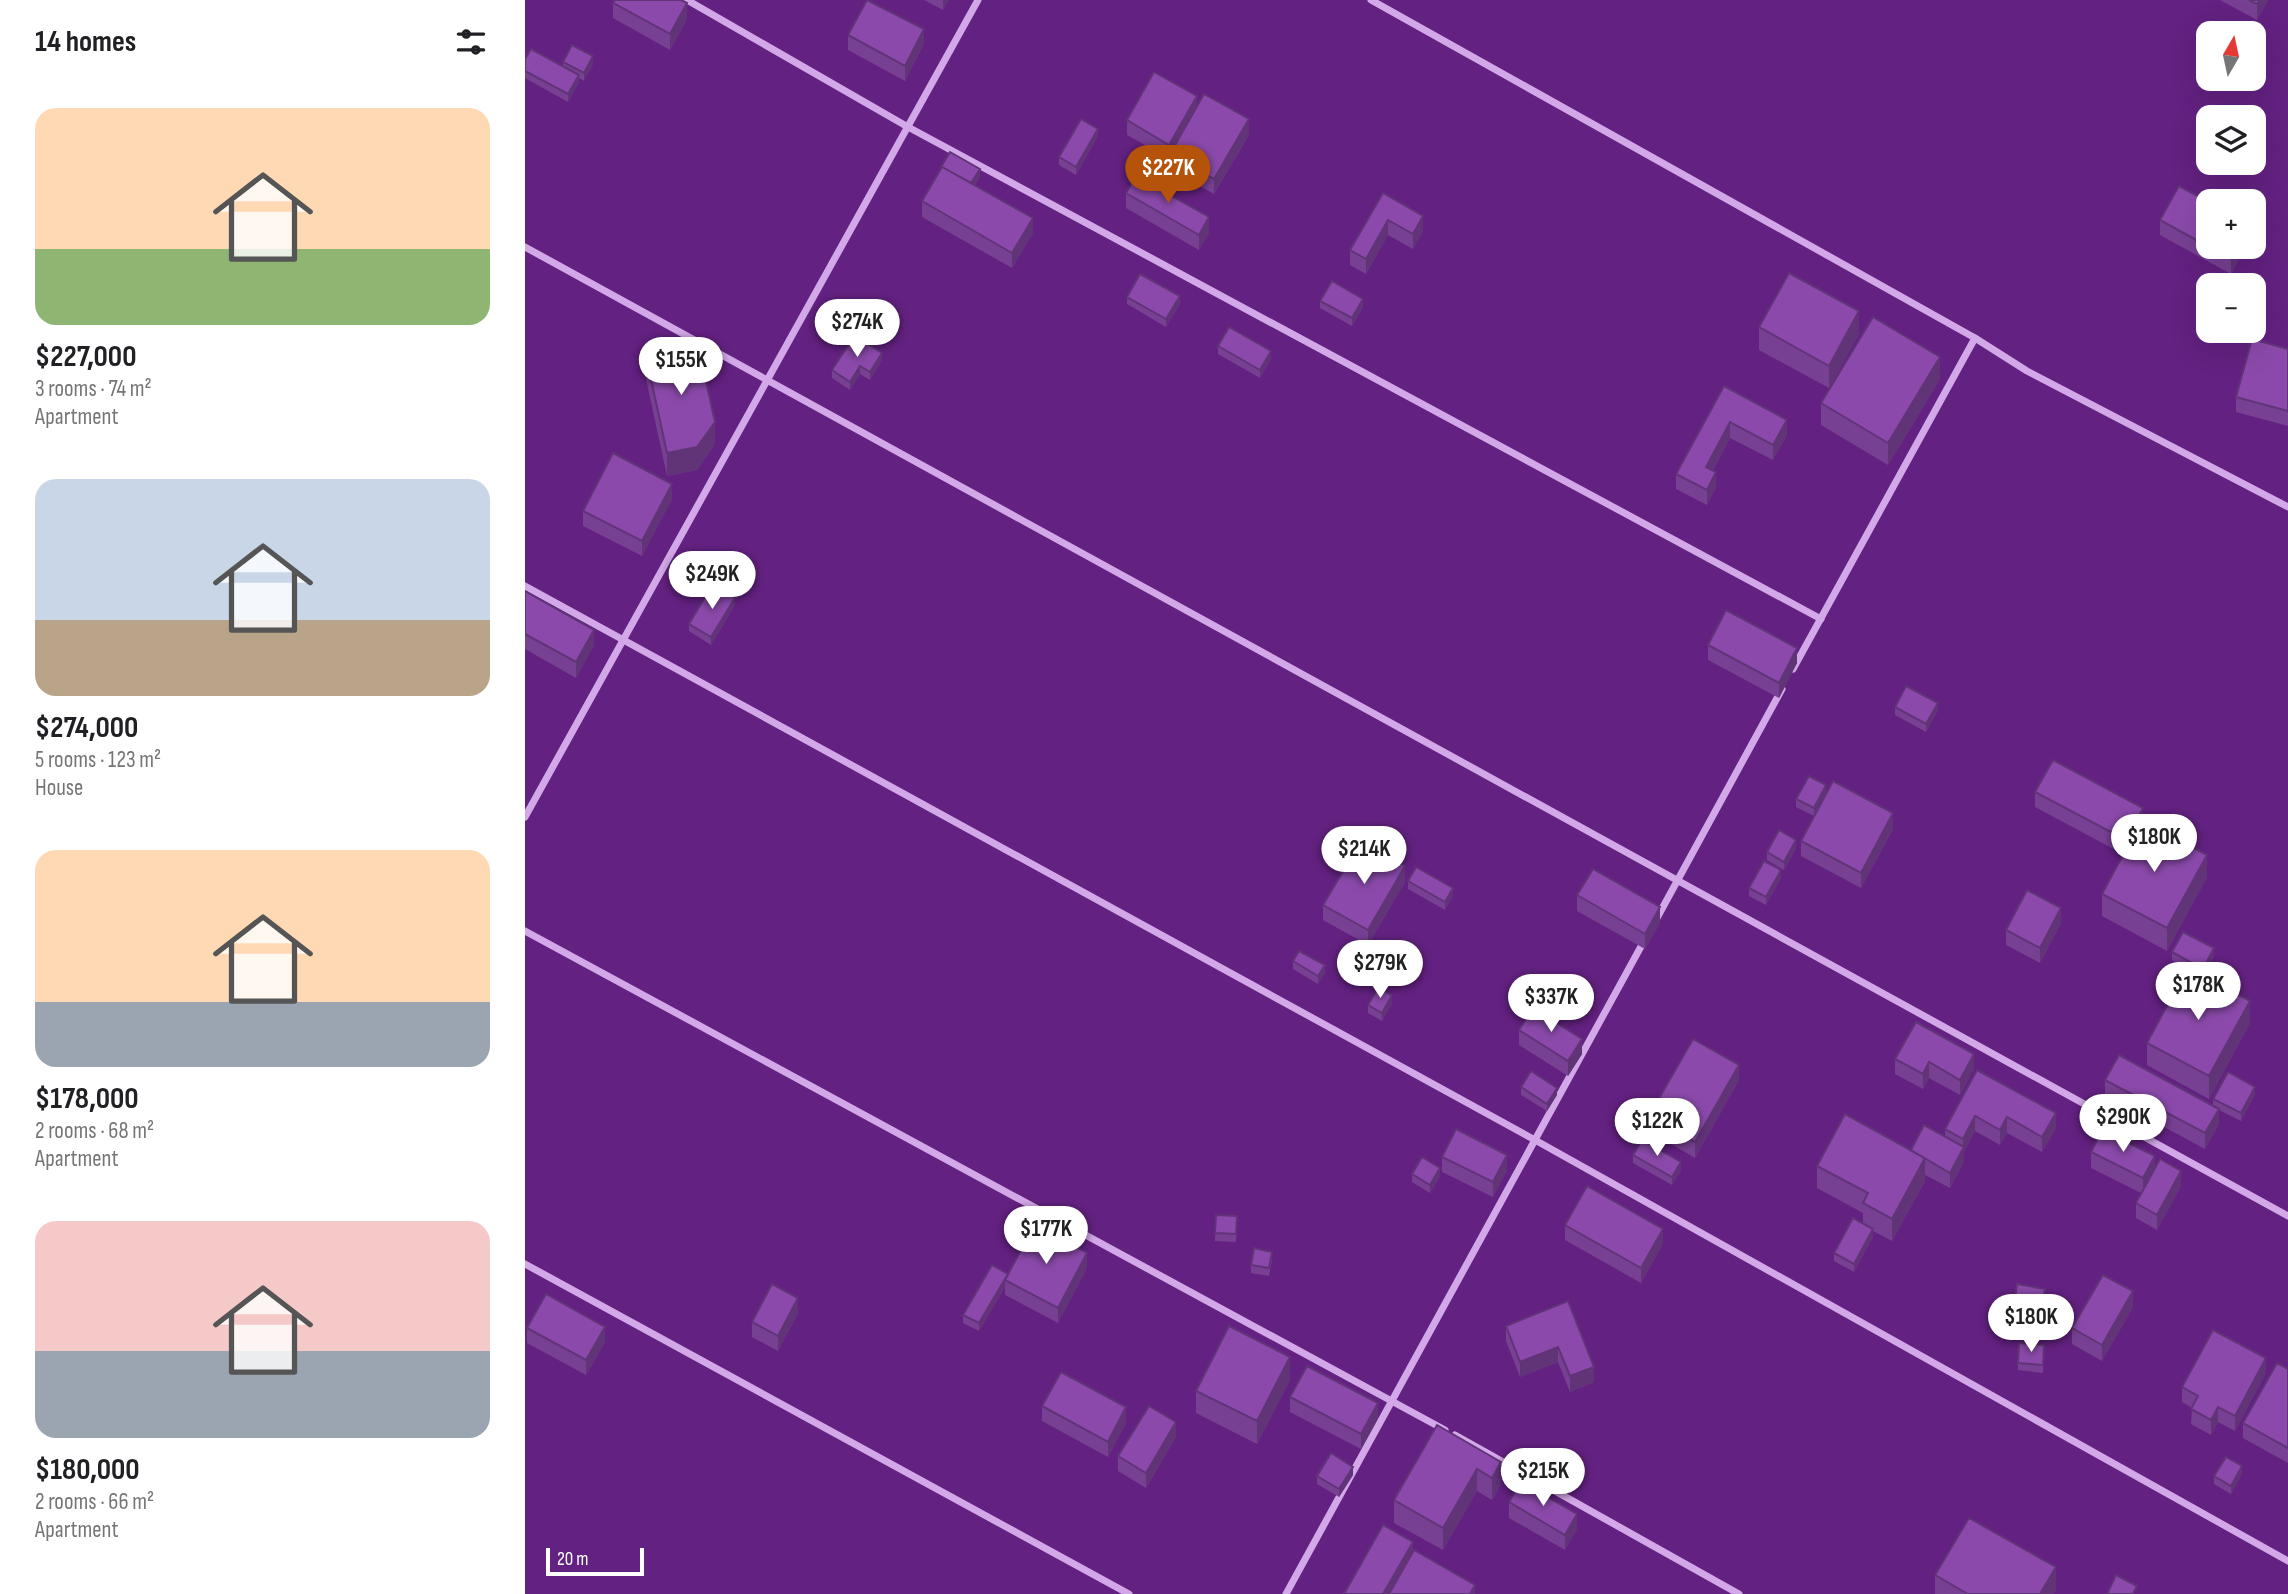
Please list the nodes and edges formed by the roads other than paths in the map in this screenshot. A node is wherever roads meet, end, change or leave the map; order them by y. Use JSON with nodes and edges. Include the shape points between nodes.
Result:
{"nodes":[{"id":1,"x":687,"y":0,"type":"edge"},
{"id":2,"x":978,"y":0,"type":"edge"},
{"id":3,"x":1371,"y":0,"type":"edge"},
{"id":4,"x":908,"y":127,"type":"junction"},
{"id":5,"x":525,"y":247,"type":"edge"},
{"id":6,"x":1975,"y":338,"type":"junction"},
{"id":7,"x":768,"y":379,"type":"junction"},
{"id":8,"x":2288,"y":507,"type":"edge"},
{"id":9,"x":525,"y":586,"type":"edge"},
{"id":10,"x":1821,"y":619,"type":"junction"},
{"id":11,"x":624,"y":639,"type":"junction"},
{"id":12,"x":525,"y":817,"type":"edge"},
{"id":13,"x":1678,"y":879,"type":"junction"},
{"id":14,"x":1652,"y":927,"type":"edge"},
{"id":15,"x":525,"y":932,"type":"edge"},
{"id":16,"x":1646,"y":939,"type":"edge"},
{"id":17,"x":1535,"y":1140,"type":"junction"},
{"id":18,"x":2288,"y":1216,"type":"edge"},
{"id":19,"x":525,"y":1264,"type":"edge"},
{"id":20,"x":1393,"y":1401,"type":"junction"},
{"id":21,"x":2288,"y":1561,"type":"edge"},
{"id":22,"x":1129,"y":1594,"type":"edge"},
{"id":23,"x":1286,"y":1594,"type":"edge"},
{"id":24,"x":1738,"y":1594,"type":"edge"}],
"edges":[{"from":1,"to":4,"type":"street"},
{"from":2,"to":4,"type":"street"},
{"from":3,"to":6,"type":"street"},
{"from":4,"to":7,"type":"street"},
{"from":4,"to":10,"type":"street"},
{"from":5,"to":7,"type":"street"},
{"from":6,"to":8,"type":"street","via":[[2027,371]]},
{"from":6,"to":10,"type":"street"},
{"from":7,"to":11,"type":"street"},
{"from":7,"to":13,"type":"street"},
{"from":9,"to":11,"type":"street"},
{"from":10,"to":13,"type":"street"},
{"from":11,"to":12,"type":"street"},
{"from":11,"to":17,"type":"street"},
{"from":13,"to":14,"type":"street"},
{"from":13,"to":18,"type":"street"},
{"from":15,"to":20,"type":"street"},
{"from":16,"to":17,"type":"street"},
{"from":17,"to":20,"type":"street"},
{"from":17,"to":21,"type":"street"},
{"from":19,"to":22,"type":"street"},
{"from":20,"to":23,"type":"street"},
{"from":20,"to":24,"type":"street"}]}
